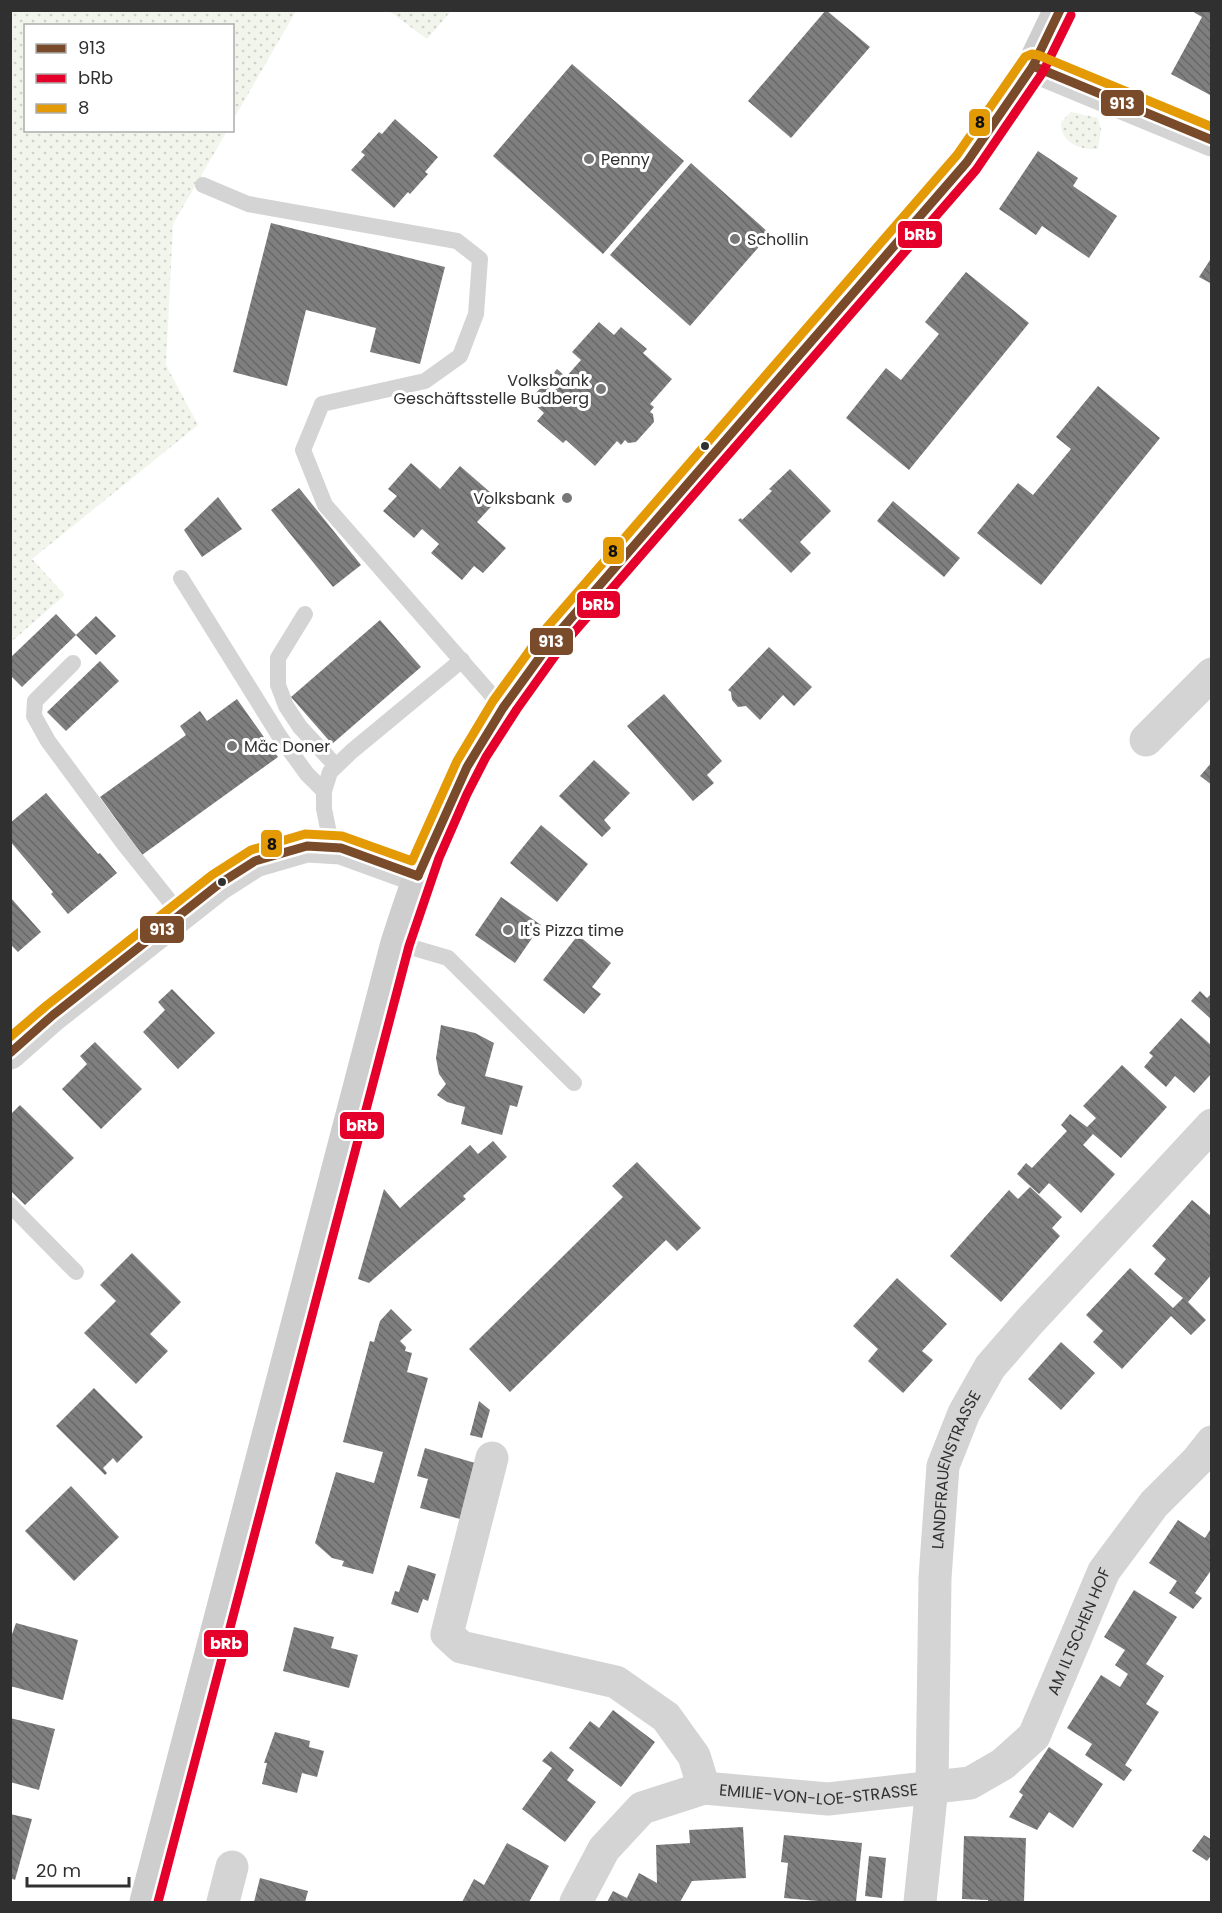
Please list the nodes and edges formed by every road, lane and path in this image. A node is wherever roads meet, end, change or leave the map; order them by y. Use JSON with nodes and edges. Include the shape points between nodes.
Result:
{"nodes":[{"id":1,"x":1060,"y":10,"type":"edge"},
{"id":2,"x":1033,"y":66,"type":"junction"},
{"id":3,"x":1212,"y":140,"type":"edge"},
{"id":4,"x":204,"y":185,"type":"dead end"},
{"id":5,"x":181,"y":578,"type":"dead end"},
{"id":6,"x":305,"y":614,"type":"dead end"},
{"id":7,"x":462,"y":660,"type":"junction"},
{"id":8,"x":73,"y":663,"type":"dead end"},
{"id":9,"x":1212,"y":674,"type":"edge"},
{"id":10,"x":503,"y":708,"type":"junction"},
{"id":11,"x":1146,"y":740,"type":"dead end"},
{"id":12,"x":336,"y":766,"type":"junction"},
{"id":13,"x":324,"y":791,"type":"junction"},
{"id":14,"x":332,"y":848,"type":"junction"},
{"id":15,"x":418,"y":876,"type":"junction"},
{"id":16,"x":180,"y":914,"type":"junction"},
{"id":17,"x":397,"y":943,"type":"junction"},
{"id":18,"x":10,"y":1053,"type":"edge"},
{"id":19,"x":574,"y":1083,"type":"dead end"},
{"id":20,"x":1212,"y":1125,"type":"edge"},
{"id":21,"x":10,"y":1205,"type":"edge"},
{"id":22,"x":76,"y":1272,"type":"dead end"},
{"id":23,"x":1212,"y":1442,"type":"edge"},
{"id":24,"x":492,"y":1458,"type":"dead end"},
{"id":25,"x":932,"y":1787,"type":"junction"},
{"id":26,"x":704,"y":1788,"type":"junction"},
{"id":27,"x":232,"y":1867,"type":"dead end"},
{"id":28,"x":146,"y":1902,"type":"edge"},
{"id":29,"x":223,"y":1902,"type":"edge"},
{"id":30,"x":576,"y":1902,"type":"edge"},
{"id":31,"x":920,"y":1902,"type":"edge"}],
"edges":[{"from":1,"to":2,"type":"main road"},
{"from":2,"to":3,"type":"street"},
{"from":2,"to":10,"type":"main road","via":[[968,162],[553,639]]},
{"from":4,"to":7,"type":"lane","via":[[248,204],[457,241],[480,259],[476,314],[460,356],[425,381],[322,404],[303,450],[325,505]]},
{"from":5,"to":13,"type":"lane","via":[[280,737]]},
{"from":6,"to":12,"type":"lane","via":[[278,658],[278,685],[300,727]]},
{"from":7,"to":10,"type":"lane"},
{"from":7,"to":12,"type":"lane"},
{"from":8,"to":16,"type":"lane","via":[[35,701],[34,716],[117,835]]},
{"from":9,"to":11,"type":"street"},
{"from":10,"to":15,"type":"main road","via":[[467,767]]},
{"from":12,"to":13,"type":"lane"},
{"from":13,"to":14,"type":"lane"},
{"from":14,"to":15,"type":"street"},
{"from":14,"to":16,"type":"street","via":[[307,846],[255,861]]},
{"from":15,"to":17,"type":"main road"},
{"from":16,"to":18,"type":"street"},
{"from":17,"to":19,"type":"lane","via":[[447,958]]},
{"from":17,"to":28,"type":"main road"},
{"from":20,"to":25,"type":"street","name":"LANDFRAUENSTRASSE","via":[[990,1367],[964,1413],[943,1466],[935,1578]]},
{"from":21,"to":22,"type":"lane"},
{"from":23,"to":25,"type":"street","name":"AM ILTSCHEN HOF","via":[[1154,1504],[1104,1571],[1034,1736],[1003,1764],[970,1783]]},
{"from":24,"to":26,"type":"street","name":"EMILIE-VON-LOE-STRASSE","via":[[447,1634],[461,1647],[616,1682],[666,1717],[694,1756]]},
{"from":25,"to":26,"type":"street","name":"EMILIE-VON-LOE-STRASSE","via":[[828,1799]]},
{"from":25,"to":31,"type":"street","name":"LANDFRAUENSTRASSE"},
{"from":26,"to":30,"type":"street","name":"EMILIE-VON-LOE-STRASSE","via":[[642,1808],[604,1849]]},
{"from":27,"to":29,"type":"street"}]}
